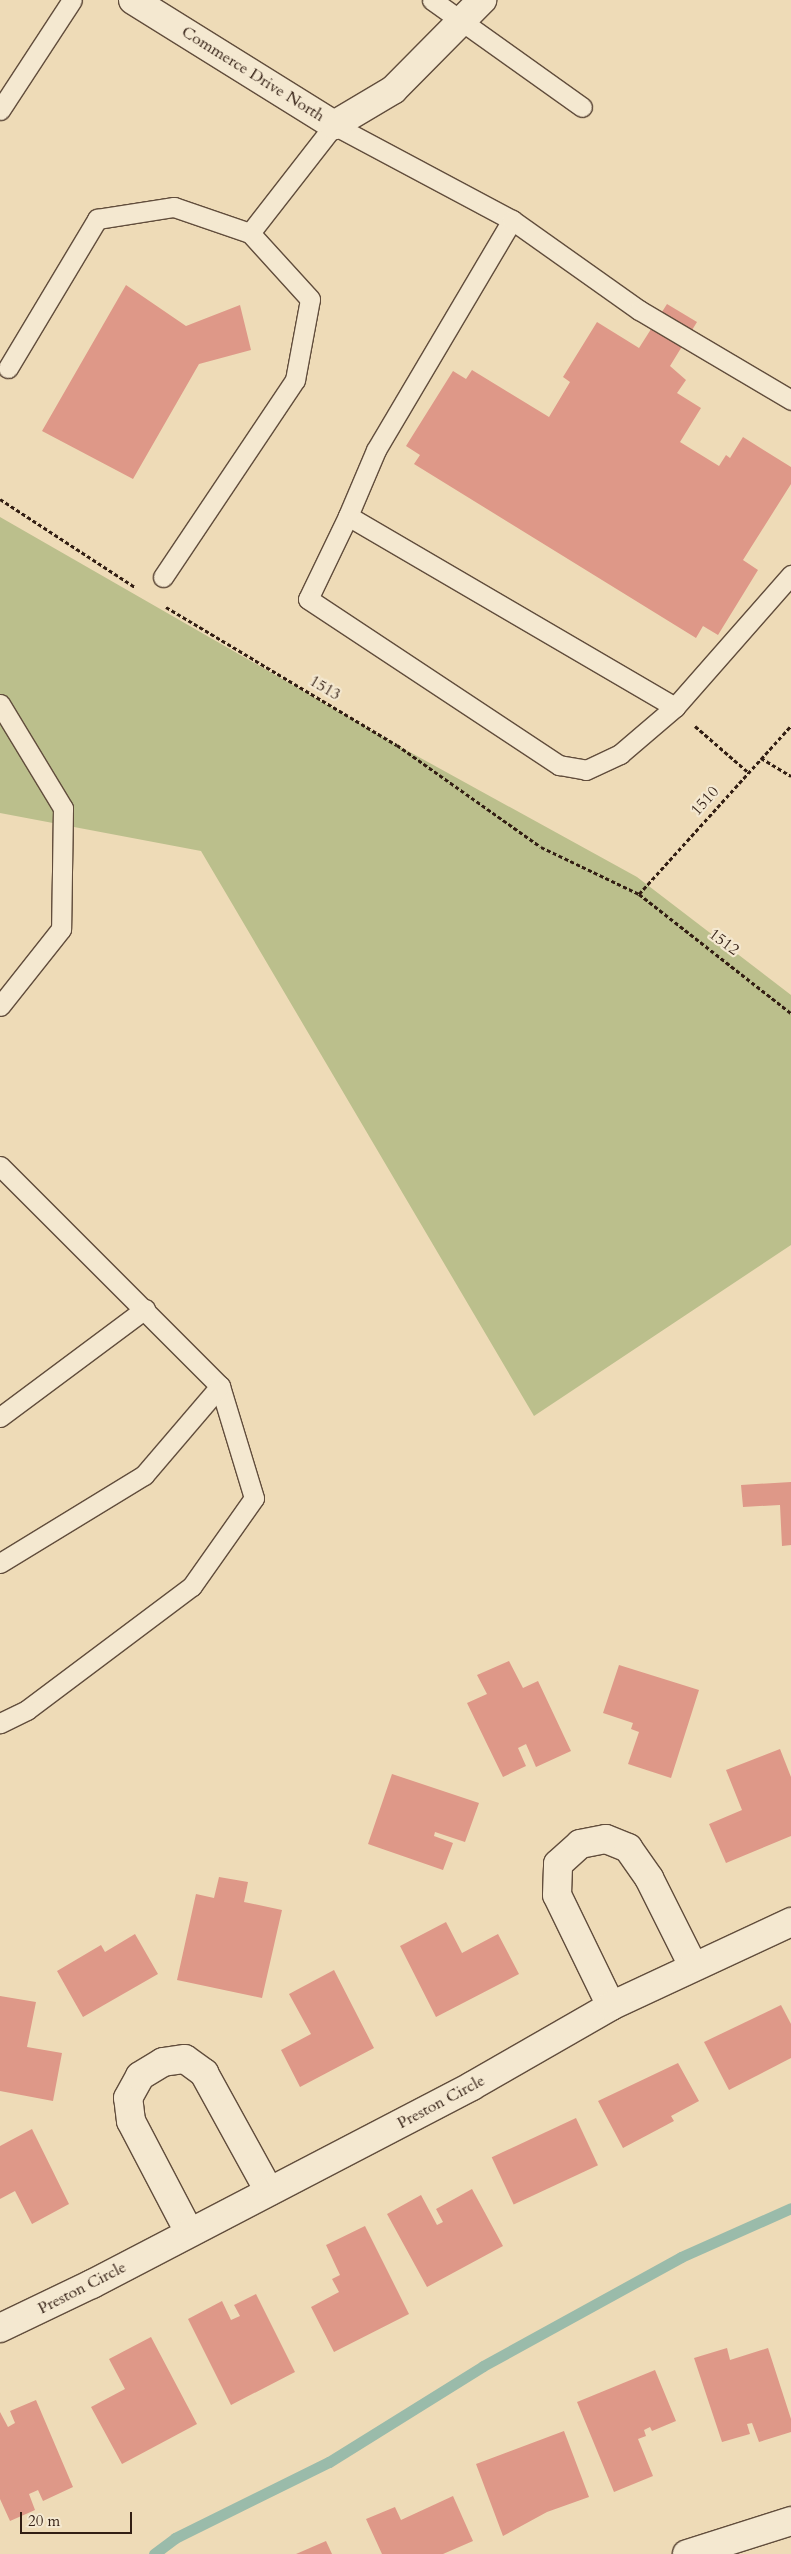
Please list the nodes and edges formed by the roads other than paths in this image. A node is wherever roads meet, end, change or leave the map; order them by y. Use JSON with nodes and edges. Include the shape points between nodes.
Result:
{"nodes":[{"id":1,"x":72,"y":0,"type":"edge"},
{"id":2,"x":133,"y":0,"type":"edge"},
{"id":3,"x":432,"y":0,"type":"edge"},
{"id":4,"x":482,"y":0,"type":"edge"},
{"id":5,"x":462,"y":22,"type":"junction"},
{"id":6,"x":3,"y":98,"type":"edge"},
{"id":7,"x":582,"y":106,"type":"dead end"},
{"id":8,"x":334,"y":124,"type":"junction"},
{"id":9,"x":512,"y":220,"type":"junction"},
{"id":10,"x":250,"y":233,"type":"junction"},
{"id":11,"x":8,"y":368,"type":"dead end"},
{"id":12,"x":791,"y":400,"type":"edge"},
{"id":13,"x":348,"y":516,"type":"junction"},
{"id":14,"x":791,"y":575,"type":"edge"},
{"id":15,"x":162,"y":577,"type":"dead end"},
{"id":16,"x":0,"y":704,"type":"edge"},
{"id":17,"x":674,"y":707,"type":"junction"},
{"id":18,"x":0,"y":1006,"type":"edge"},
{"id":19,"x":0,"y":1166,"type":"edge"},
{"id":20,"x":145,"y":1309,"type":"junction"},
{"id":21,"x":220,"y":1386,"type":"junction"},
{"id":22,"x":0,"y":1417,"type":"edge"},
{"id":23,"x":0,"y":1564,"type":"edge"},
{"id":24,"x":0,"y":1723,"type":"edge"},
{"id":25,"x":791,"y":1922,"type":"edge"},
{"id":26,"x":693,"y":1966,"type":"junction"},
{"id":27,"x":611,"y":2006,"type":"junction"},
{"id":28,"x":269,"y":2191,"type":"junction"},
{"id":29,"x":189,"y":2232,"type":"junction"},
{"id":30,"x":0,"y":2328,"type":"edge"},
{"id":31,"x":791,"y":2521,"type":"edge"},
{"id":32,"x":687,"y":2554,"type":"edge"}],
"edges":[{"from":1,"to":6,"type":"lane"},
{"from":2,"to":8,"type":"street","name":"Commerce Drive North"},
{"from":3,"to":5,"type":"lane"},
{"from":4,"to":5,"type":"street","name":"Commerce Drive North"},
{"from":5,"to":7,"type":"lane"},
{"from":5,"to":8,"type":"street","name":"Commerce Drive North","via":[[393,90]]},
{"from":8,"to":9,"type":"lane"},
{"from":8,"to":10,"type":"lane"},
{"from":9,"to":12,"type":"lane","via":[[639,310]]},
{"from":9,"to":13,"type":"lane","via":[[376,450]]},
{"from":10,"to":11,"type":"lane","via":[[174,207],[97,219]]},
{"from":10,"to":15,"type":"lane","via":[[310,299],[295,380]]},
{"from":13,"to":17,"type":"lane"},
{"from":13,"to":17,"type":"lane","via":[[308,599],[559,765],[586,770],[620,754]]},
{"from":14,"to":17,"type":"lane"},
{"from":16,"to":18,"type":"lane","via":[[63,808],[61,930]]},
{"from":19,"to":20,"type":"lane"},
{"from":20,"to":21,"type":"lane"},
{"from":20,"to":22,"type":"lane"},
{"from":21,"to":23,"type":"lane","via":[[144,1475]]},
{"from":21,"to":24,"type":"lane","via":[[254,1498],[192,1586],[27,1710]]},
{"from":25,"to":26,"type":"street","name":"Preston Circle"},
{"from":26,"to":27,"type":"street","name":"Preston Circle"},
{"from":26,"to":27,"type":"street","via":[[649,1878],[628,1848],[606,1839],[580,1844],[558,1864],[557,1895]]},
{"from":27,"to":28,"type":"street","name":"Preston Circle","via":[[472,2086]]},
{"from":28,"to":29,"type":"street","name":"Preston Circle"},
{"from":28,"to":29,"type":"street","via":[[204,2073],[185,2060],[163,2062],[140,2076],[128,2098],[131,2121]]},
{"from":29,"to":30,"type":"street","name":"Preston Circle"},
{"from":31,"to":32,"type":"street"}]}
